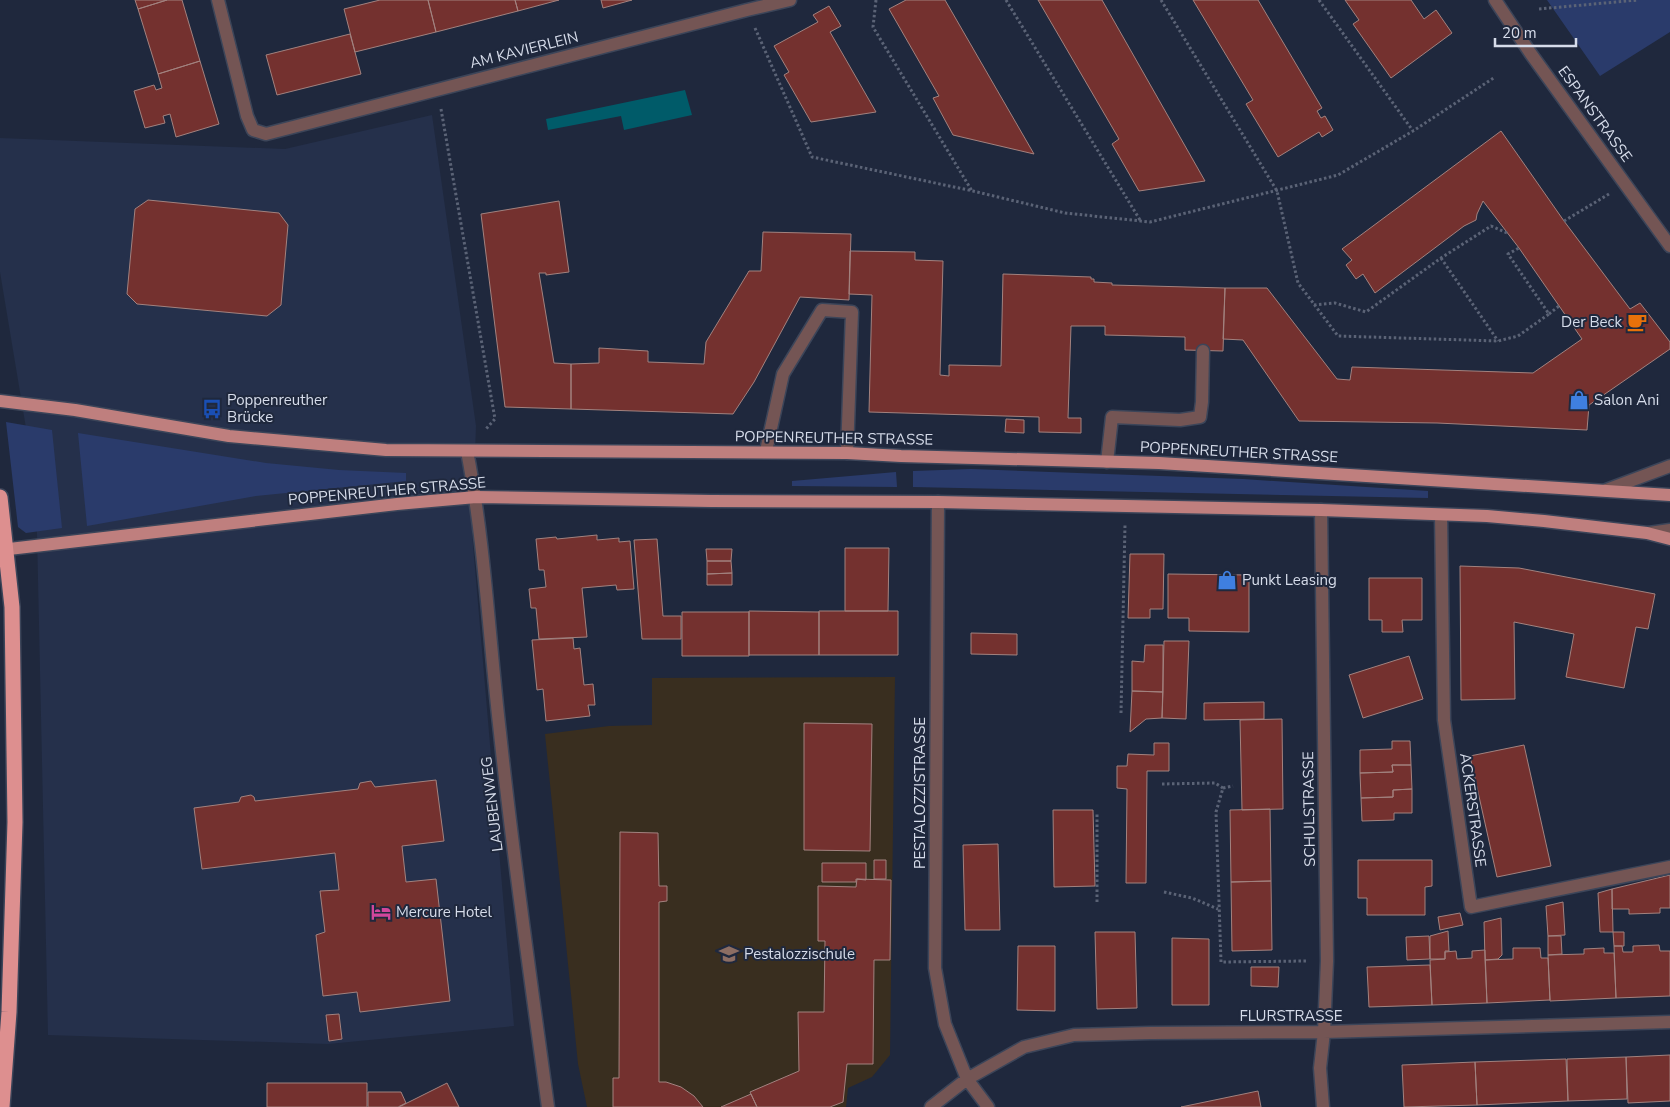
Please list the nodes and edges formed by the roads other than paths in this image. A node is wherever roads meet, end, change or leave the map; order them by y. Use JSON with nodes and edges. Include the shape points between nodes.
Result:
{"nodes":[{"id":1,"x":218,"y":0,"type":"edge"},
{"id":2,"x":790,"y":0,"type":"edge"},
{"id":3,"x":1495,"y":0,"type":"edge"},
{"id":4,"x":744,"y":5,"type":"edge"},
{"id":5,"x":1670,"y":246,"type":"edge"},
{"id":6,"x":1203,"y":351,"type":"dead end"},
{"id":7,"x":0,"y":401,"type":"edge"},
{"id":8,"x":467,"y":452,"type":"junction"},
{"id":9,"x":766,"y":452,"type":"junction"},
{"id":10,"x":847,"y":452,"type":"junction"},
{"id":11,"x":1108,"y":462,"type":"junction"},
{"id":12,"x":1670,"y":466,"type":"edge"},
{"id":13,"x":1606,"y":490,"type":"junction"},
{"id":14,"x":1670,"y":495,"type":"edge"},
{"id":15,"x":0,"y":497,"type":"edge"},
{"id":16,"x":476,"y":497,"type":"junction"},
{"id":17,"x":938,"y":502,"type":"junction"},
{"id":18,"x":1320,"y":510,"type":"junction"},
{"id":19,"x":1441,"y":515,"type":"junction"},
{"id":20,"x":1670,"y":530,"type":"edge"},
{"id":21,"x":1647,"y":533,"type":"junction"},
{"id":22,"x":1670,"y":539,"type":"edge"},
{"id":23,"x":3,"y":550,"type":"edge"},
{"id":24,"x":1670,"y":867,"type":"edge"},
{"id":25,"x":1670,"y":1022,"type":"edge"},
{"id":26,"x":1324,"y":1032,"type":"junction"},
{"id":27,"x":967,"y":1079,"type":"junction"},
{"id":28,"x":2,"y":1107,"type":"edge"},
{"id":29,"x":548,"y":1107,"type":"edge"},
{"id":30,"x":932,"y":1107,"type":"edge"},
{"id":31,"x":988,"y":1107,"type":"edge"},
{"id":32,"x":1323,"y":1107,"type":"edge"}],
"edges":[{"from":1,"to":4,"type":"street","name":"AM KAVIERLEIN","via":[[247,116],[253,130],[266,134]]},
{"from":2,"to":4,"type":"street","name":"AM KAVIERLEIN"},
{"from":3,"to":5,"type":"street","name":"ESPANSTRASSE"},
{"from":6,"to":11,"type":"street","via":[[1200,417],[1180,420],[1112,416]]},
{"from":7,"to":8,"type":"main road","name":"POPPENREUTHER STRASSE","via":[[229,436],[386,450]]},
{"from":8,"to":9,"type":"main road","name":"POPPENREUTHER STRASSE"},
{"from":8,"to":16,"type":"street","name":"LAUBENWEG"},
{"from":9,"to":10,"type":"main road","name":"POPPENREUTHER STRASSE"},
{"from":9,"to":10,"type":"street","via":[[784,374],[822,310],[852,312]]},
{"from":10,"to":11,"type":"main road","name":"POPPENREUTHER STRASSE"},
{"from":11,"to":13,"type":"main road","name":"POPPENREUTHER STRASSE"},
{"from":12,"to":13,"type":"street"},
{"from":13,"to":14,"type":"main road","name":"POPPENREUTHER STRASSE"},
{"from":15,"to":23,"type":"highway"},
{"from":16,"to":17,"type":"main road","name":"POPPENREUTHER STRASSE"},
{"from":16,"to":23,"type":"main road","name":"POPPENREUTHER STRASSE"},
{"from":16,"to":29,"type":"street","name":"LAUBENWEG","via":[[500,732]]},
{"from":17,"to":18,"type":"main road","name":"POPPENREUTHER STRASSE"},
{"from":17,"to":27,"type":"street","name":"PESTALOZZISTRASSE","via":[[935,968],[944,1024]]},
{"from":18,"to":19,"type":"main road","name":"POPPENREUTHER STRASSE"},
{"from":18,"to":26,"type":"street","name":"SCHULSTRASSE","via":[[1327,961]]},
{"from":19,"to":21,"type":"main road","name":"POPPENREUTHER STRASSE","via":[[1544,521]]},
{"from":19,"to":24,"type":"street","name":"ACKERSTRASSE","via":[[1444,720],[1471,907]]},
{"from":20,"to":21,"type":"street"},
{"from":21,"to":22,"type":"main road","name":"POPPENREUTHER STRASSE"},
{"from":23,"to":28,"type":"highway","via":[[12,611],[15,822],[9,1012]]},
{"from":25,"to":26,"type":"street","name":"FLURSTRASSE"},
{"from":26,"to":27,"type":"street","name":"FLURSTRASSE","via":[[1074,1035],[1024,1047]]},
{"from":26,"to":32,"type":"street","name":"SCHULSTRASSE","via":[[1320,1068]]},
{"from":27,"to":30,"type":"street","name":"FLURSTRASSE"},
{"from":27,"to":31,"type":"street","name":"PESTALOZZISTRASSE"}]}
